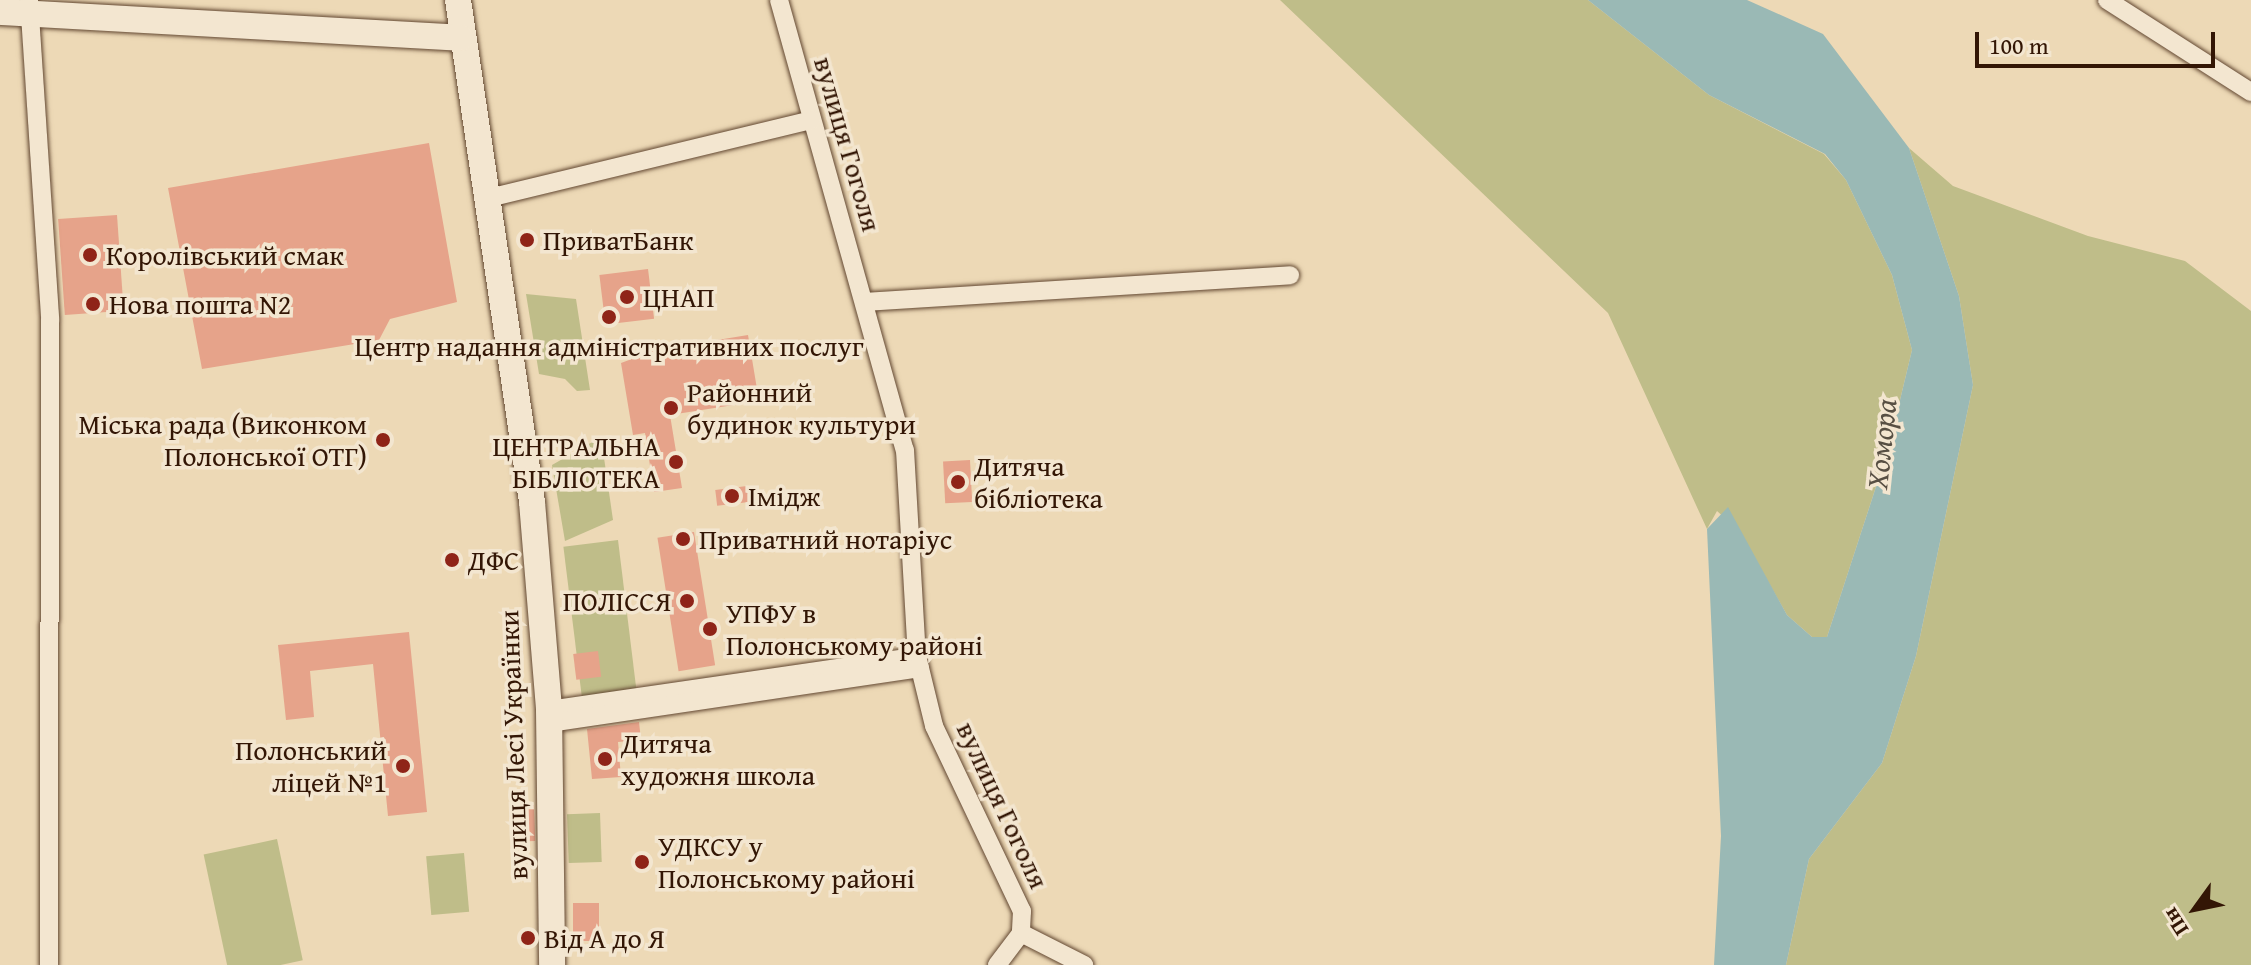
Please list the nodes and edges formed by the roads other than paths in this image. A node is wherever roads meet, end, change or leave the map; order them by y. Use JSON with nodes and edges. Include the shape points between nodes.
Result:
{"nodes":[{"id":1,"x":458,"y":0,"type":"edge"},
{"id":2,"x":779,"y":0,"type":"edge"},
{"id":3,"x":2107,"y":0,"type":"edge"},
{"id":4,"x":29,"y":8,"type":"edge"},
{"id":5,"x":0,"y":12,"type":"edge"},
{"id":6,"x":460,"y":38,"type":"junction"},
{"id":7,"x":2251,"y":92,"type":"edge"},
{"id":8,"x":812,"y":120,"type":"junction"},
{"id":9,"x":485,"y":199,"type":"junction"},
{"id":10,"x":1290,"y":275,"type":"dead end"},
{"id":11,"x":865,"y":302,"type":"junction"},
{"id":12,"x":919,"y":662,"type":"junction"},
{"id":13,"x":549,"y":716,"type":"junction"},
{"id":14,"x":1021,"y":933,"type":"junction"},
{"id":15,"x":49,"y":965,"type":"edge"},
{"id":16,"x":552,"y":965,"type":"edge"},
{"id":17,"x":997,"y":965,"type":"edge"},
{"id":18,"x":1084,"y":965,"type":"edge"}],
"edges":[{"from":1,"to":6,"type":"main road","name":"вулиця Лесі Українки"},
{"from":2,"to":8,"type":"street","name":"вулиця Гоголя"},
{"from":3,"to":7,"type":"street"},
{"from":4,"to":5,"type":"main road"},
{"from":4,"to":6,"type":"main road"},
{"from":4,"to":15,"type":"street","via":[[50,319]]},
{"from":6,"to":9,"type":"main road","name":"вулиця Лесі Українки"},
{"from":8,"to":9,"type":"street"},
{"from":8,"to":11,"type":"street","name":"вулиця Гоголя"},
{"from":9,"to":13,"type":"main road","name":"вулиця Лесі Українки","via":[[532,502]]},
{"from":10,"to":11,"type":"street"},
{"from":11,"to":12,"type":"street","name":"вулиця Гоголя","via":[[905,450]]},
{"from":12,"to":13,"type":"street"},
{"from":12,"to":14,"type":"street","name":"вулиця Гоголя","via":[[959,789],[1022,911]]},
{"from":13,"to":16,"type":"main road","name":"вулиця Лесі Українки"},
{"from":14,"to":17,"type":"street"},
{"from":14,"to":18,"type":"street","name":"вулиця Гоголя"}]}
